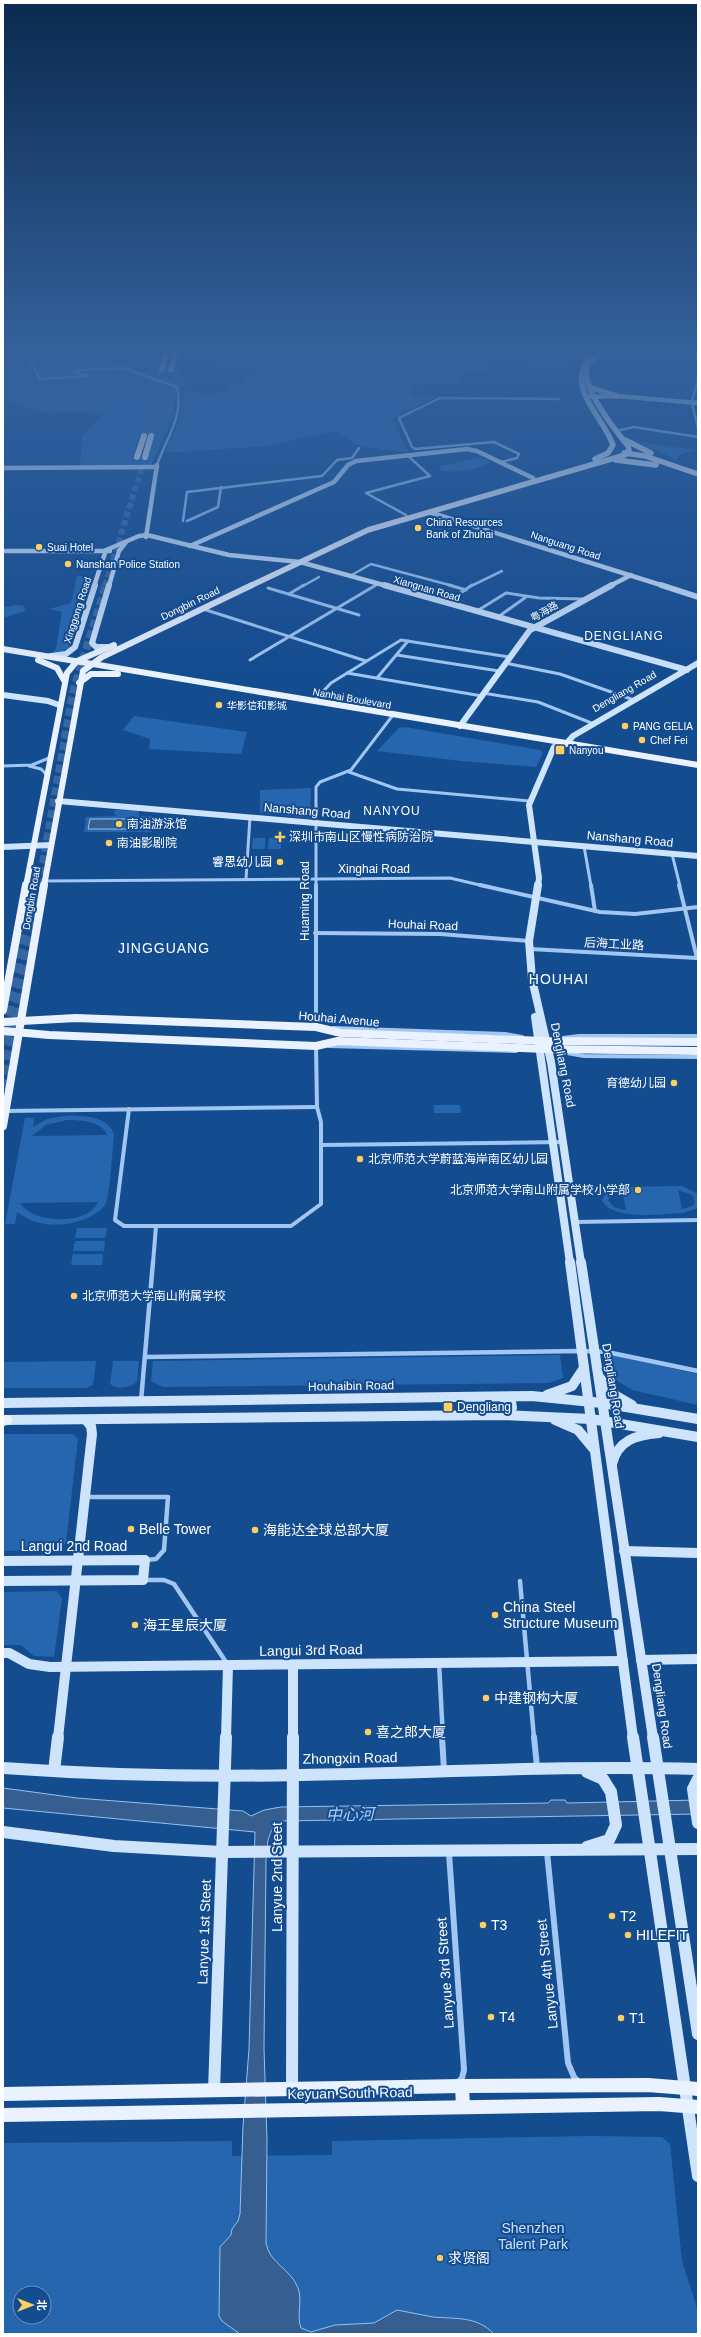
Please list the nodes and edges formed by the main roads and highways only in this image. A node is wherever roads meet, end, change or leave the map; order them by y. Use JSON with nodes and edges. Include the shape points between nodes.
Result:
{"nodes":[{"id":1,"x":600,"y":457,"type":"edge"},
{"id":2,"x":608,"y":457,"type":"edge"},
{"id":3,"x":615,"y":457,"type":"edge"},
{"id":4,"x":637,"y":457,"type":"edge"},
{"id":5,"x":640,"y":457,"type":"edge"},
{"id":6,"x":659,"y":457,"type":"edge"},
{"id":7,"x":595,"y":460,"type":"junction"},
{"id":8,"x":602,"y":462,"type":"junction"},
{"id":9,"x":665,"y":467,"type":"junction"},
{"id":10,"x":683,"y":469,"type":"junction"},
{"id":11,"x":698,"y":474,"type":"edge"},
{"id":12,"x":698,"y":478,"type":"edge"},
{"id":13,"x":3,"y":649,"type":"edge"},
{"id":14,"x":120,"y":649,"type":"junction"},
{"id":15,"x":3,"y":654,"type":"edge"},
{"id":16,"x":38,"y":660,"type":"junction"},
{"id":17,"x":78,"y":661,"type":"junction"},
{"id":18,"x":92,"y":663,"type":"junction"},
{"id":19,"x":71,"y":666,"type":"junction"},
{"id":20,"x":86,"y":668,"type":"junction"},
{"id":21,"x":118,"y":671,"type":"junction"},
{"id":22,"x":65,"y":682,"type":"junction"},
{"id":23,"x":79,"y":684,"type":"junction"},
{"id":24,"x":391,"y":717,"type":"junction"},
{"id":25,"x":698,"y":765,"type":"edge"},
{"id":26,"x":698,"y":770,"type":"edge"},
{"id":27,"x":6,"y":983,"type":"edge"},
{"id":28,"x":24,"y":1003,"type":"junction"},
{"id":29,"x":4,"y":1006,"type":"edge"},
{"id":30,"x":47,"y":1019,"type":"junction"},
{"id":31,"x":21,"y":1021,"type":"junction"},
{"id":32,"x":3,"y":1022,"type":"edge"},
{"id":33,"x":3,"y":1030,"type":"edge"},
{"id":34,"x":20,"y":1032,"type":"junction"},
{"id":35,"x":38,"y":1034,"type":"junction"},
{"id":36,"x":698,"y":1042,"type":"edge"},
{"id":37,"x":544,"y":1046,"type":"junction"},
{"id":38,"x":16,"y":1049,"type":"junction"},
{"id":39,"x":698,"y":1051,"type":"edge"},
{"id":40,"x":3,"y":1126,"type":"edge"},
{"id":41,"x":457,"y":2086,"type":"junction"},
{"id":42,"x":691,"y":2088,"type":"edge"},
{"id":43,"x":3,"y":2094,"type":"edge"},
{"id":44,"x":693,"y":2106,"type":"edge"},
{"id":45,"x":463,"y":2107,"type":"junction"},
{"id":46,"x":3,"y":2115,"type":"edge"}],
"edges":[{"from":1,"to":7,"type":"main road","name":"Dongbin Road"},
{"from":2,"to":7,"type":"main road"},
{"from":3,"to":8,"type":"main road","name":"Dongbin Road"},
{"from":4,"to":9,"type":"main road"},
{"from":5,"to":10,"type":"main road"},
{"from":6,"to":10,"type":"main road"},
{"from":7,"to":17,"type":"main road","name":"Dongbin Road","via":[[357,530]]},
{"from":8,"to":9,"type":"main road","via":[[630,461]]},
{"from":8,"to":14,"type":"main road","name":"Dongbin Road","via":[[368,530]]},
{"from":9,"to":12,"type":"main road"},
{"from":10,"to":11,"type":"main road"},
{"from":13,"to":17,"type":"main road","name":"Nanhai Boulevard"},
{"from":14,"to":18,"type":"main road","name":"Dongbin Road"},
{"from":14,"to":21,"type":"main road","via":[[109,659]]},
{"from":15,"to":16,"type":"main road","name":"Nanhai Boulevard"},
{"from":16,"to":19,"type":"main road","name":"Nanhai Boulevard"},
{"from":16,"to":22,"type":"main road","via":[[57,668]]},
{"from":17,"to":18,"type":"main road","name":"Nanhai Boulevard"},
{"from":17,"to":19,"type":"main road","name":"Dongbin Road"},
{"from":18,"to":20,"type":"main road","name":"Dongbin Road"},
{"from":18,"to":21,"type":"main road","name":"Nanhai Boulevard"},
{"from":19,"to":20,"type":"main road","name":"Nanhai Boulevard"},
{"from":19,"to":22,"type":"main road","name":"Dongbin Road"},
{"from":20,"to":21,"type":"main road","name":"Nanhai Boulevard"},
{"from":20,"to":23,"type":"main road","name":"Dongbin Road"},
{"from":21,"to":23,"type":"main road","via":[[92,674]]},
{"from":21,"to":24,"type":"main road","name":"Nanhai Boulevard"},
{"from":21,"to":24,"type":"main road","name":"Nanhai Boulevard","via":[[314,701]]},
{"from":22,"to":27,"type":"main road","name":"Dongbin Road"},
{"from":23,"to":28,"type":"main road","name":"Dongbin Road"},
{"from":24,"to":25,"type":"main road","name":"Nanhai Boulevard"},
{"from":24,"to":26,"type":"main road","name":"Nanhai Boulevard"},
{"from":27,"to":29,"type":"main road","name":"Dongbin Road"},
{"from":28,"to":30,"type":"main road","via":[[32,1015]]},
{"from":28,"to":31,"type":"main road","name":"Dongbin Road"},
{"from":30,"to":31,"type":"main road","name":"Houhai Avenue"},
{"from":30,"to":37,"type":"main road","name":"Houhai Avenue","via":[[316,1027],[341,1033]]},
{"from":31,"to":32,"type":"main road","name":"Houhai Avenue"},
{"from":31,"to":34,"type":"main road","name":"Dongbin Road"},
{"from":33,"to":34,"type":"main road","name":"Houhai Avenue"},
{"from":34,"to":35,"type":"main road","name":"Houhai Avenue"},
{"from":34,"to":38,"type":"main road","name":"Dongbin Road"},
{"from":35,"to":37,"type":"main road","name":"Houhai Avenue","via":[[316,1046],[338,1041]]},
{"from":35,"to":38,"type":"main road","via":[[25,1039]]},
{"from":36,"to":37,"type":"main road","name":"Houhai Avenue"},
{"from":37,"to":39,"type":"main road","name":"Houhai Avenue"},
{"from":38,"to":40,"type":"main road","name":"Dongbin Road"},
{"from":41,"to":42,"type":"main road","name":"Keyuan South Road","via":[[588,2085]]},
{"from":41,"to":43,"type":"main road","name":"Keyuan South Road"},
{"from":41,"to":45,"type":"main road"},
{"from":44,"to":45,"type":"main road","name":"Keyuan South Road","via":[[660,2104]]},
{"from":45,"to":46,"type":"main road","name":"Keyuan South Road"}]}
